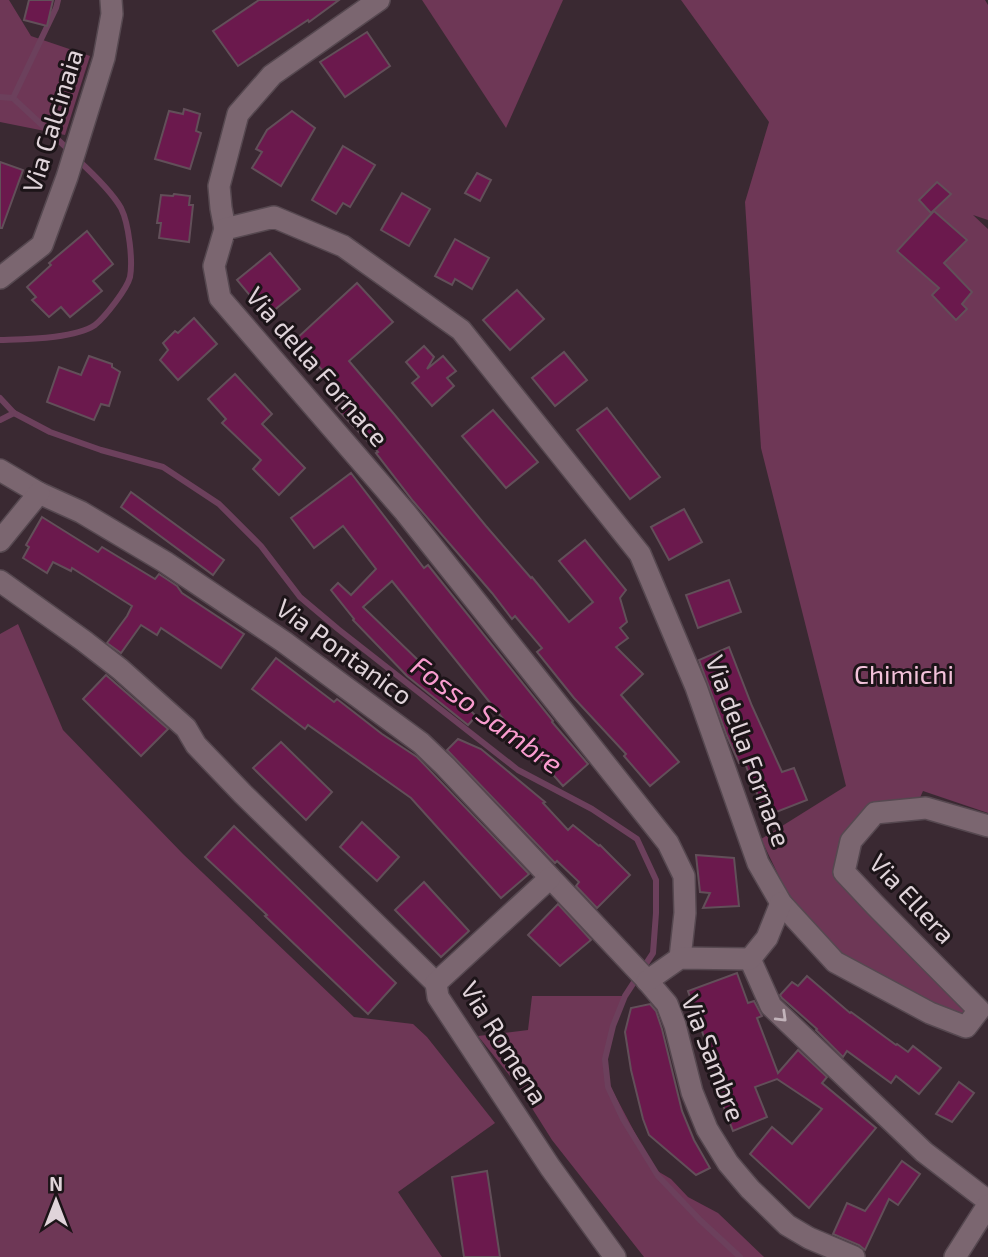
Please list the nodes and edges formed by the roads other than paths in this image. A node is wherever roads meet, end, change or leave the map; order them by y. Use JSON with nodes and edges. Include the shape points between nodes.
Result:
{"nodes":[{"id":1,"x":111,"y":0,"type":"edge"},
{"id":2,"x":379,"y":0,"type":"edge"},
{"id":3,"x":225,"y":229,"type":"junction"},
{"id":4,"x":0,"y":278,"type":"edge"},
{"id":5,"x":0,"y":470,"type":"edge"},
{"id":6,"x":38,"y":493,"type":"junction"},
{"id":7,"x":0,"y":541,"type":"edge"},
{"id":8,"x":0,"y":582,"type":"edge"},
{"id":9,"x":988,"y":826,"type":"edge"},
{"id":10,"x":550,"y":878,"type":"junction"},
{"id":11,"x":781,"y":902,"type":"junction"},
{"id":12,"x":608,"y":939,"type":"joint"},
{"id":13,"x":680,"y":958,"type":"junction"},
{"id":14,"x":750,"y":959,"type":"junction"},
{"id":15,"x":645,"y":979,"type":"junction"},
{"id":16,"x":436,"y":983,"type":"junction"},
{"id":17,"x":988,"y":1203,"type":"edge"},
{"id":18,"x":615,"y":1257,"type":"edge"},
{"id":19,"x":854,"y":1257,"type":"edge"},
{"id":20,"x":955,"y":1257,"type":"edge"}],
"edges":[{"from":1,"to":4,"type":"street","name":"Via Calcinaia","via":[[104,58],[42,245]]},
{"from":2,"to":3,"type":"street","via":[[272,75],[238,114],[219,186]]},
{"from":3,"to":11,"type":"street","name":"Via della Fornace","via":[[274,217],[343,246],[461,330],[640,554],[696,687],[758,863]]},
{"from":3,"to":13,"type":"street","name":"Via della Fornace","via":[[214,266],[220,298],[405,512],[668,843],[684,876]]},
{"from":5,"to":6,"type":"street","name":"Via Pontanico"},
{"from":6,"to":7,"type":"street"},
{"from":6,"to":10,"type":"street","name":"Via Pontanico","via":[[81,512],[165,562],[421,743]]},
{"from":8,"to":16,"type":"street","via":[[120,669],[186,728],[196,745],[243,794]]},
{"from":9,"to":11,"type":"street","name":"Via Ellera","via":[[926,807],[875,813],[851,841],[844,872],[979,1010],[966,1027],[835,962]]},
{"from":10,"to":12,"type":"street","name":"Via Pontanico"},
{"from":10,"to":16,"type":"street","name":"Via Romena"},
{"from":11,"to":14,"type":"street","via":[[767,938]]},
{"from":12,"to":15,"type":"street","name":"Via Sambre"},
{"from":13,"to":14,"type":"street"},
{"from":13,"to":15,"type":"street"},
{"from":14,"to":17,"type":"street","one_way":true,"via":[[771,1006],[924,1152]]},
{"from":15,"to":19,"type":"street","name":"Via Sambre","via":[[667,1004],[692,1092],[728,1163],[787,1225]]},
{"from":16,"to":18,"type":"street","name":"Via Romena","via":[[443,1006]]},
{"from":17,"to":20,"type":"street"}]}
